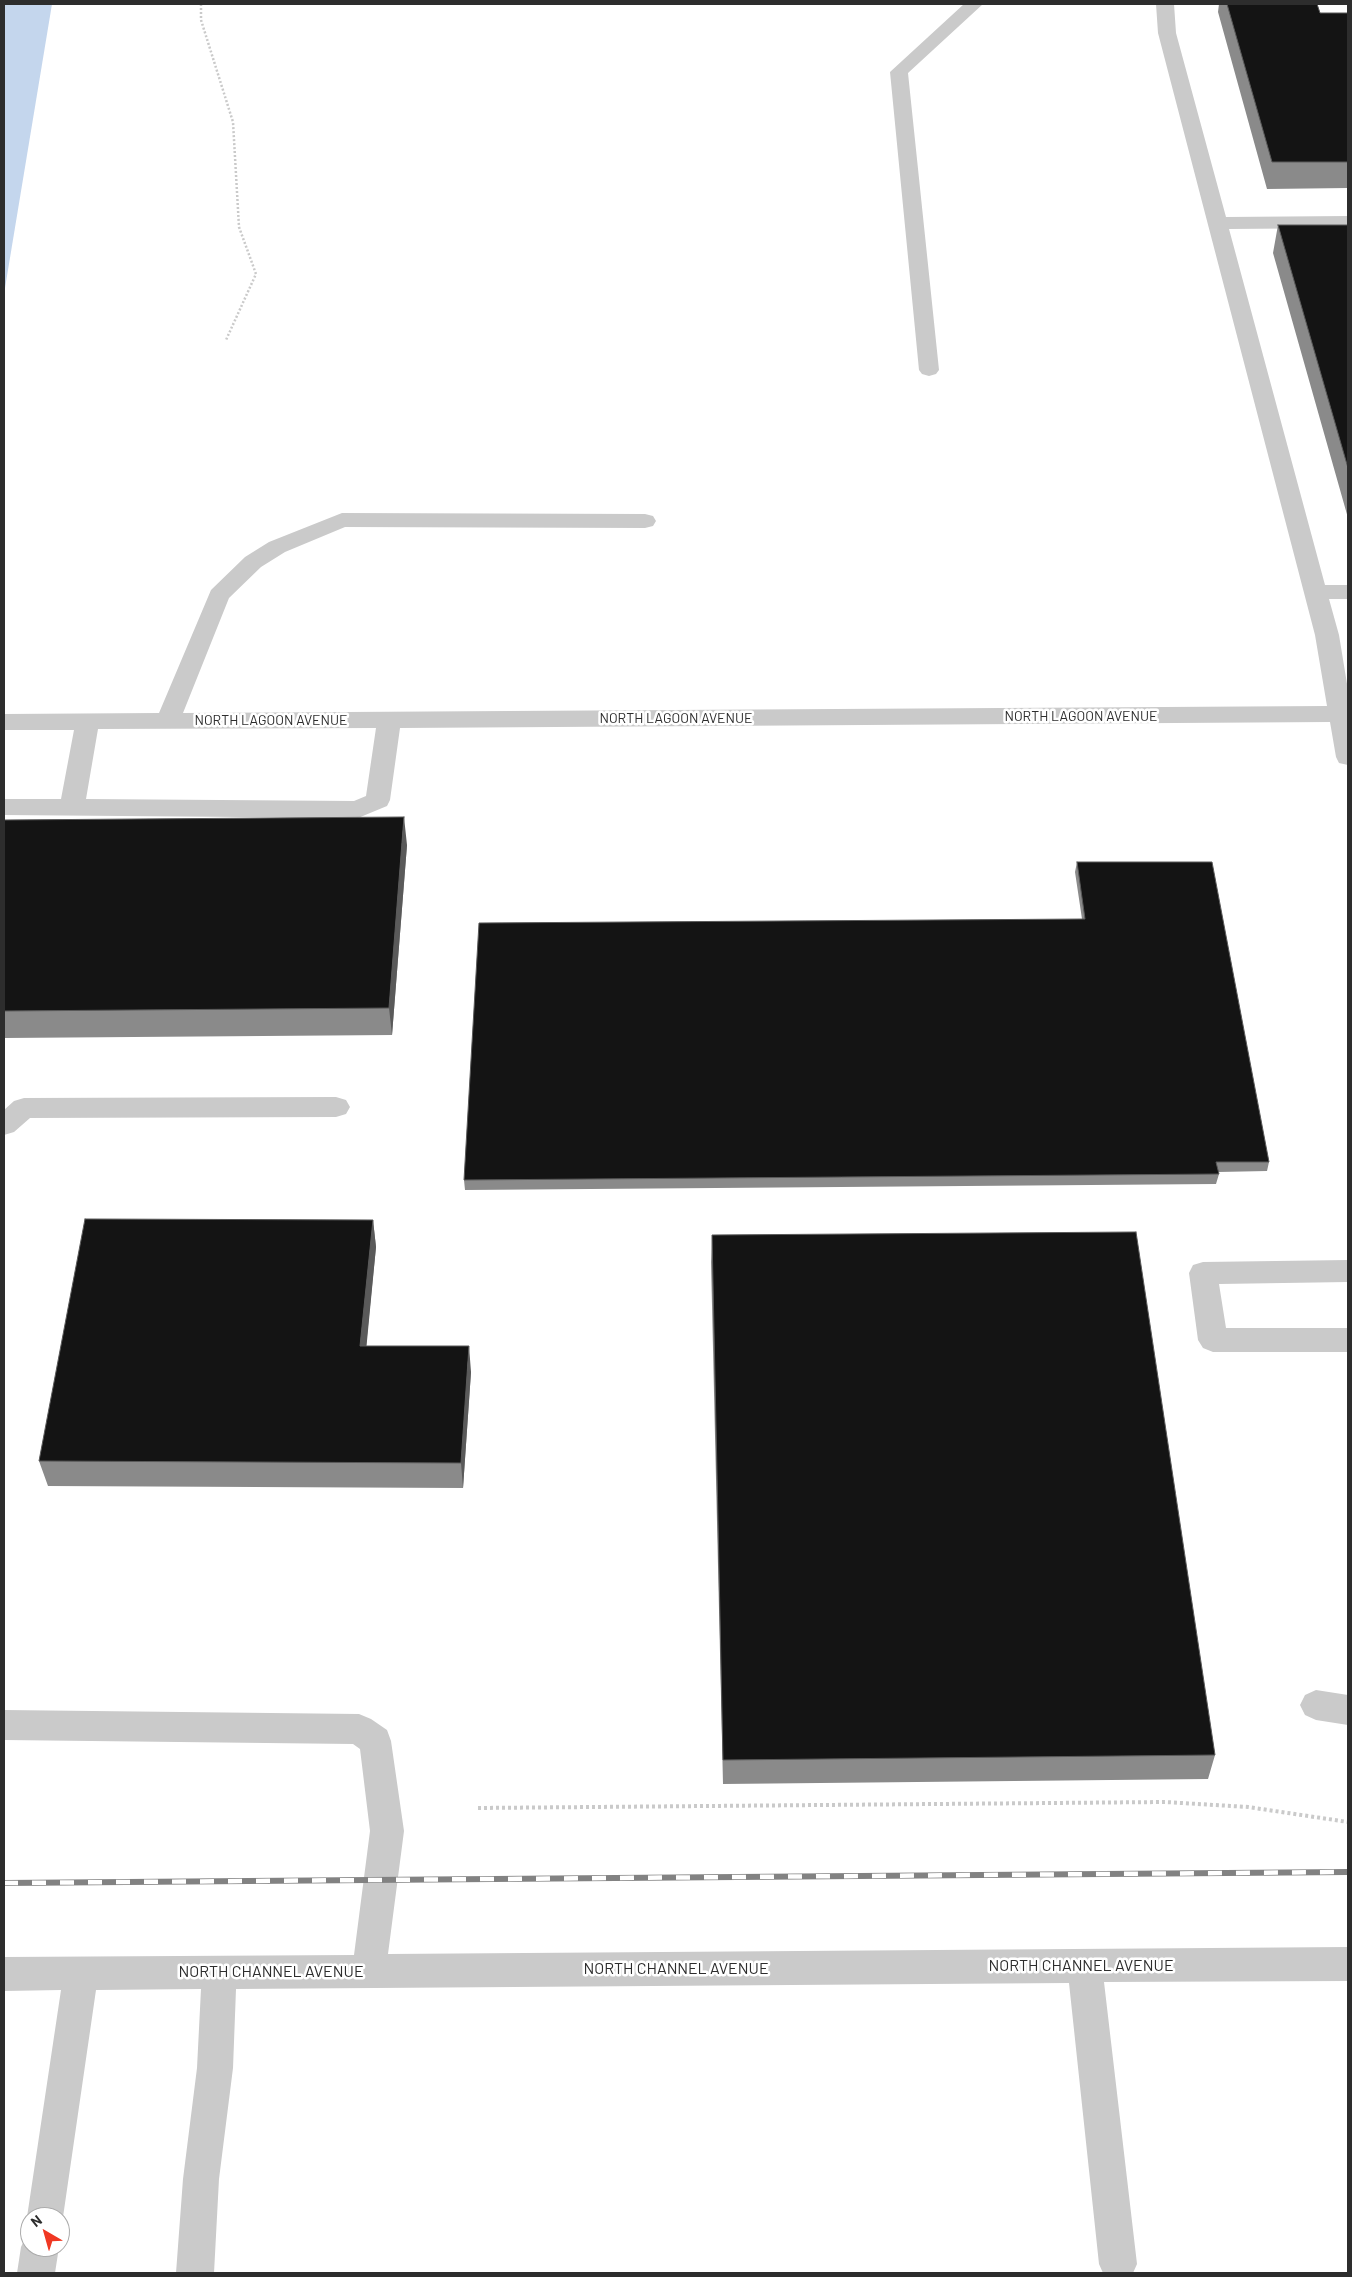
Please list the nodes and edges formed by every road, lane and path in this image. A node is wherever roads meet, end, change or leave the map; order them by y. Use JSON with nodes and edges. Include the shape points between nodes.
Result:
{"nodes":[{"id":1,"x":201,"y":4,"type":"edge"},
{"id":2,"x":974,"y":4,"type":"edge"},
{"id":3,"x":1165,"y":4,"type":"edge"},
{"id":4,"x":1348,"y":222,"type":"edge"},
{"id":5,"x":1217,"y":223,"type":"junction"},
{"id":6,"x":226,"y":340,"type":"dead end"},
{"id":7,"x":929,"y":370,"type":"dead end"},
{"id":8,"x":645,"y":521,"type":"dead end"},
{"id":9,"x":1314,"y":592,"type":"junction"},
{"id":10,"x":1348,"y":592,"type":"edge"},
{"id":11,"x":1344,"y":714,"type":"edge"},
{"id":12,"x":389,"y":720,"type":"junction"},
{"id":13,"x":168,"y":721,"type":"junction"},
{"id":14,"x":4,"y":722,"type":"edge"},
{"id":15,"x":88,"y":722,"type":"junction"},
{"id":16,"x":1348,"y":757,"type":"edge"},
{"id":17,"x":4,"y":807,"type":"edge"},
{"id":18,"x":72,"y":807,"type":"junction"},
{"id":19,"x":336,"y":1107,"type":"dead end"},
{"id":20,"x":4,"y":1125,"type":"edge"},
{"id":21,"x":1348,"y":1271,"type":"edge"},
{"id":22,"x":1348,"y":1340,"type":"edge"},
{"id":23,"x":1316,"y":1705,"type":"dead end"},
{"id":24,"x":1348,"y":1710,"type":"edge"},
{"id":25,"x":4,"y":1726,"type":"edge"},
{"id":26,"x":478,"y":1808,"type":"dead end"},
{"id":27,"x":1348,"y":1822,"type":"edge"},
{"id":28,"x":1348,"y":1964,"type":"edge"},
{"id":29,"x":1085,"y":1966,"type":"junction"},
{"id":30,"x":220,"y":1971,"type":"junction"},
{"id":31,"x":370,"y":1971,"type":"junction"},
{"id":32,"x":4,"y":1974,"type":"edge"},
{"id":33,"x":81,"y":1974,"type":"junction"},
{"id":34,"x":46,"y":2207,"type":"edge"},
{"id":35,"x":38,"y":2257,"type":"edge"},
{"id":36,"x":1118,"y":2264,"type":"dead end"},
{"id":37,"x":36,"y":2273,"type":"edge"},
{"id":38,"x":195,"y":2273,"type":"edge"}],
"edges":[{"from":1,"to":6,"type":"path","via":[[201,20],[233,122],[239,227],[256,274]]},
{"from":2,"to":7,"type":"street","via":[[899,72]]},
{"from":3,"to":5,"type":"street","via":[[1167,33]]},
{"from":4,"to":5,"type":"street"},
{"from":5,"to":9,"type":"street"},
{"from":8,"to":13,"type":"street","via":[[342,520],[277,547],[253,562],[219,595]]},
{"from":9,"to":10,"type":"street"},
{"from":9,"to":11,"type":"street"},
{"from":11,"to":12,"type":"street","name":"NORTH LAGOON AVENUE"},
{"from":11,"to":16,"type":"street"},
{"from":12,"to":13,"type":"street","name":"NORTH LAGOON AVENUE"},
{"from":12,"to":18,"type":"street","via":[[378,800],[358,810]]},
{"from":13,"to":15,"type":"street","name":"NORTH LAGOON AVENUE"},
{"from":14,"to":15,"type":"street","name":"NORTH LAGOON AVENUE"},
{"from":15,"to":18,"type":"street"},
{"from":17,"to":18,"type":"street"},
{"from":19,"to":20,"type":"street","via":[[24,1108]]},
{"from":21,"to":22,"type":"street","via":[[1202,1273],[1213,1340]]},
{"from":23,"to":24,"type":"street"},
{"from":25,"to":31,"type":"street","via":[[359,1729],[375,1741],[386,1831]]},
{"from":26,"to":27,"type":"path","via":[[1165,1802],[1248,1807]]},
{"from":28,"to":29,"type":"street","name":"NORTH CHANNEL AVENUE"},
{"from":29,"to":31,"type":"street","name":"NORTH CHANNEL AVENUE"},
{"from":29,"to":36,"type":"street"},
{"from":30,"to":31,"type":"street","name":"NORTH CHANNEL AVENUE"},
{"from":30,"to":33,"type":"street","name":"NORTH CHANNEL AVENUE"},
{"from":30,"to":38,"type":"street","via":[[215,2068],[201,2179]]},
{"from":32,"to":33,"type":"street","name":"NORTH CHANNEL AVENUE"},
{"from":33,"to":34,"type":"street"},
{"from":35,"to":37,"type":"street"}]}
